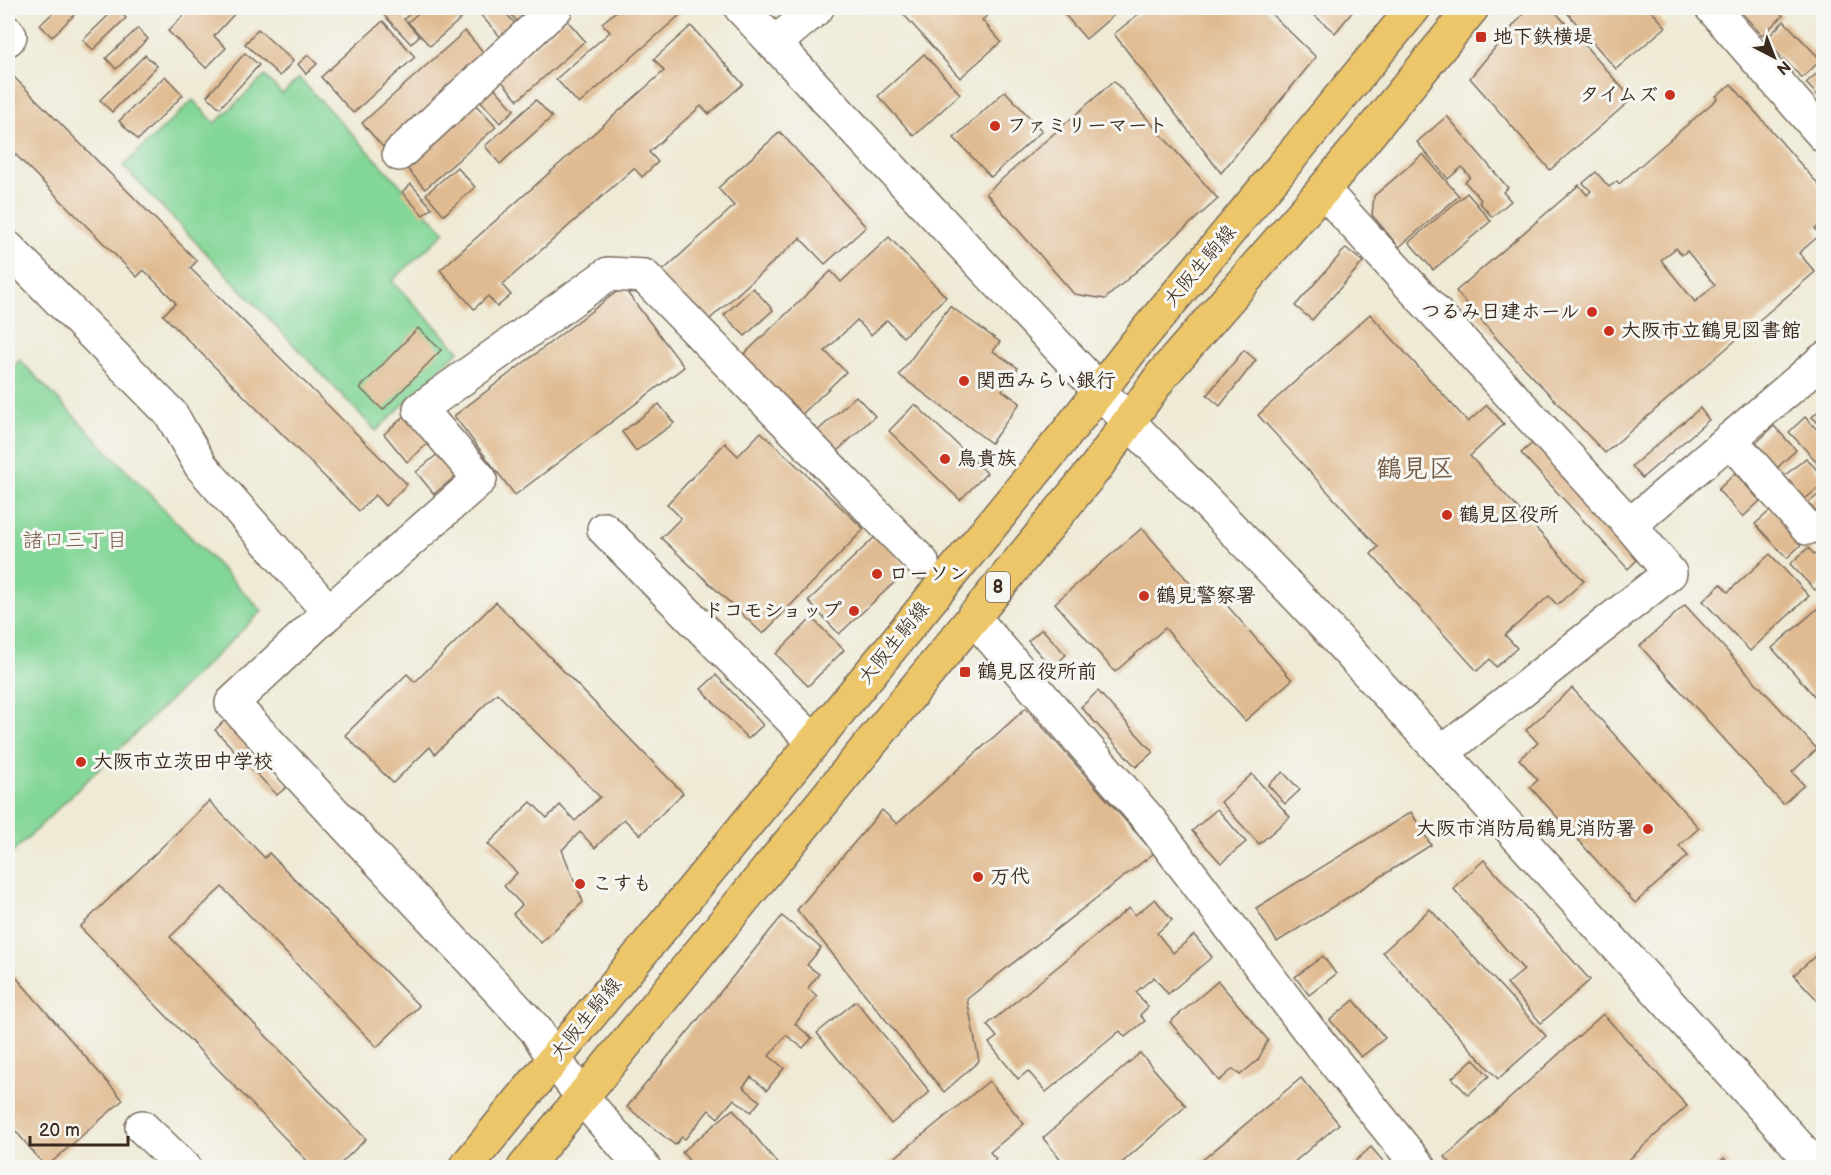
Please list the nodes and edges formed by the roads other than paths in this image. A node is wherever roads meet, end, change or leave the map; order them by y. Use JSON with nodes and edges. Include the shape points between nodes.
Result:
{"nodes":[{"id":1,"x":556,"y":8,"type":"edge"},
{"id":2,"x":741,"y":8,"type":"edge"},
{"id":3,"x":817,"y":8,"type":"edge"},
{"id":4,"x":1414,"y":8,"type":"edge"},
{"id":5,"x":1472,"y":8,"type":"edge"},
{"id":6,"x":1712,"y":8,"type":"edge"},
{"id":7,"x":8,"y":33,"type":"edge"},
{"id":8,"x":8,"y":39,"type":"edge"},
{"id":9,"x":774,"y":44,"type":"junction"},
{"id":10,"x":1824,"y":136,"type":"edge"},
{"id":11,"x":399,"y":154,"type":"dead end"},
{"id":12,"x":1323,"y":190,"type":"junction"},
{"id":13,"x":8,"y":248,"type":"edge"},
{"id":14,"x":1824,"y":359,"type":"edge"},
{"id":15,"x":1100,"y":391,"type":"junction"},
{"id":16,"x":1129,"y":422,"type":"junction"},
{"id":17,"x":1730,"y":439,"type":"junction"},
{"id":18,"x":1630,"y":525,"type":"junction"},
{"id":19,"x":1807,"y":528,"type":"dead end"},
{"id":20,"x":604,"y":529,"type":"dead end"},
{"id":21,"x":922,"y":562,"type":"dead end"},
{"id":22,"x":329,"y":612,"type":"junction"},
{"id":23,"x":973,"y":617,"type":"junction"},
{"id":24,"x":814,"y":742,"type":"junction"},
{"id":25,"x":1442,"y":753,"type":"junction"},
{"id":26,"x":553,"y":1059,"type":"junction"},
{"id":27,"x":581,"y":1096,"type":"junction"},
{"id":28,"x":142,"y":1127,"type":"dead end"},
{"id":29,"x":185,"y":1167,"type":"edge"},
{"id":30,"x":465,"y":1167,"type":"edge"},
{"id":31,"x":524,"y":1167,"type":"edge"},
{"id":32,"x":644,"y":1167,"type":"edge"},
{"id":33,"x":1420,"y":1167,"type":"edge"},
{"id":34,"x":1818,"y":1167,"type":"edge"}],
"edges":[{"from":1,"to":11,"type":"street"},
{"from":2,"to":9,"type":"street"},
{"from":3,"to":9,"type":"street"},
{"from":4,"to":15,"type":"main road","name":"大阪生駒線","number":"8"},
{"from":5,"to":12,"type":"main road","number":"8"},
{"from":6,"to":10,"type":"street"},
{"from":7,"to":8,"type":"street"},
{"from":9,"to":15,"type":"street"},
{"from":12,"to":16,"type":"main road","number":"8","via":[[1162,375]]},
{"from":12,"to":18,"type":"street"},
{"from":13,"to":22,"type":"street","via":[[171,414],[201,466]]},
{"from":14,"to":17,"type":"street"},
{"from":15,"to":16,"type":"street"},
{"from":15,"to":24,"type":"main road","name":"大阪生駒線","number":"8"},
{"from":16,"to":23,"type":"main road","number":"8"},
{"from":16,"to":25,"type":"street"},
{"from":17,"to":18,"type":"street"},
{"from":17,"to":19,"type":"street"},
{"from":18,"to":25,"type":"street","via":[[1670,573]]},
{"from":20,"to":24,"type":"street"},
{"from":21,"to":22,"type":"street","via":[[644,276],[608,274],[420,409],[480,479]]},
{"from":22,"to":26,"type":"street","via":[[232,703],[536,1030]]},
{"from":23,"to":27,"type":"main road","number":"8"},
{"from":23,"to":33,"type":"street","via":[[1151,822],[1308,1029]]},
{"from":24,"to":26,"type":"main road","name":"大阪生駒線","number":"8"},
{"from":25,"to":34,"type":"street"},
{"from":26,"to":27,"type":"street"},
{"from":26,"to":30,"type":"main road","name":"大阪生駒線","number":"8"},
{"from":27,"to":31,"type":"main road","number":"8"},
{"from":27,"to":32,"type":"street"},
{"from":28,"to":29,"type":"street"}]}
